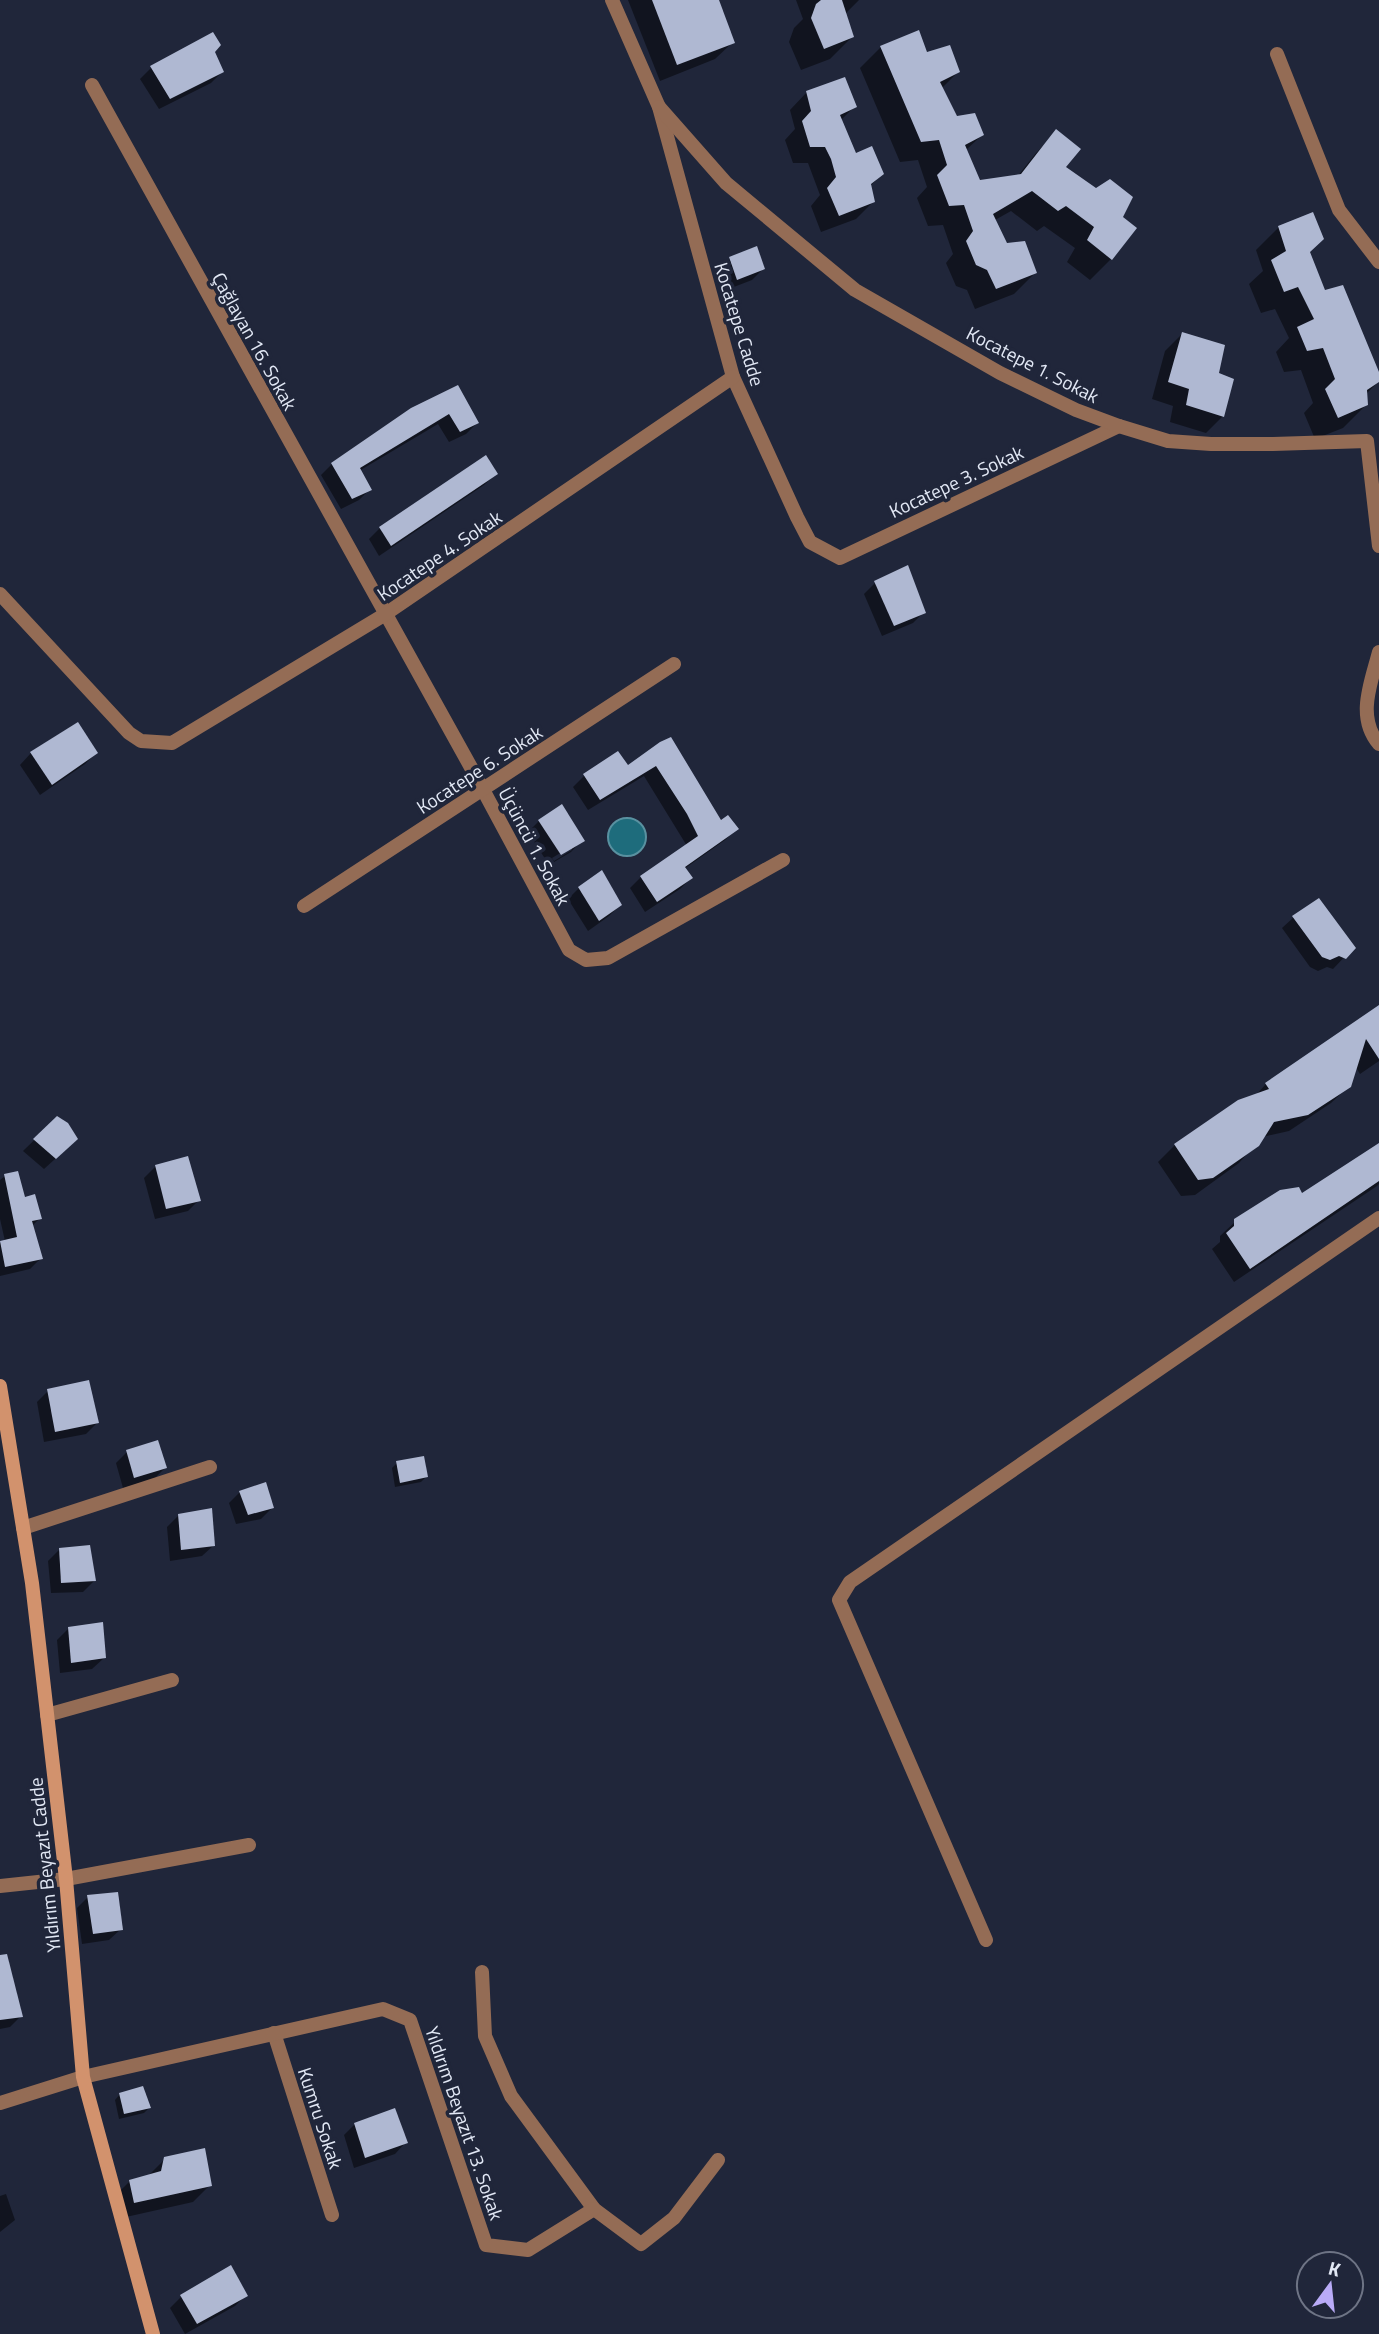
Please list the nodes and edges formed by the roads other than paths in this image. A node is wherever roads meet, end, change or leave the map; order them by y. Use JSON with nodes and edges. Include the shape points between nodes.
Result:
{"nodes":[{"id":1,"x":612,"y":0,"type":"edge"},
{"id":2,"x":1277,"y":54,"type":"dead end"},
{"id":3,"x":92,"y":85,"type":"dead end"},
{"id":4,"x":659,"y":107,"type":"junction"},
{"id":5,"x":1379,"y":262,"type":"edge"},
{"id":6,"x":733,"y":377,"type":"junction"},
{"id":7,"x":1119,"y":426,"type":"junction"},
{"id":8,"x":1379,"y":430,"type":"edge"},
{"id":9,"x":1367,"y":441,"type":"junction"},
{"id":10,"x":810,"y":542,"type":"joint"},
{"id":11,"x":1379,"y":546,"type":"edge"},
{"id":12,"x":0,"y":594,"type":"edge"},
{"id":13,"x":384,"y":615,"type":"junction"},
{"id":14,"x":1379,"y":652,"type":"edge"},
{"id":15,"x":674,"y":664,"type":"dead end"},
{"id":16,"x":1379,"y":744,"type":"edge"},
{"id":17,"x":483,"y":789,"type":"junction"},
{"id":18,"x":783,"y":860,"type":"dead end"},
{"id":19,"x":304,"y":906,"type":"dead end"},
{"id":20,"x":1379,"y":1218,"type":"edge"},
{"id":21,"x":0,"y":1387,"type":"edge"},
{"id":22,"x":211,"y":1467,"type":"dead end"},
{"id":23,"x":23,"y":1528,"type":"junction"},
{"id":24,"x":172,"y":1680,"type":"dead end"},
{"id":25,"x":47,"y":1715,"type":"junction"},
{"id":26,"x":249,"y":1845,"type":"dead end"},
{"id":27,"x":66,"y":1879,"type":"junction"},
{"id":28,"x":0,"y":1886,"type":"edge"},
{"id":29,"x":986,"y":1940,"type":"dead end"},
{"id":30,"x":482,"y":1972,"type":"dead end"},
{"id":31,"x":274,"y":2033,"type":"junction"},
{"id":32,"x":83,"y":2077,"type":"junction"},
{"id":33,"x":0,"y":2103,"type":"edge"},
{"id":34,"x":718,"y":2160,"type":"dead end"},
{"id":35,"x":594,"y":2209,"type":"junction"},
{"id":36,"x":332,"y":2215,"type":"dead end"},
{"id":37,"x":153,"y":2334,"type":"edge"}],
"edges":[{"from":1,"to":4,"type":"street"},
{"from":2,"to":5,"type":"street","via":[[1339,210]]},
{"from":3,"to":13,"type":"street","name":"Çağlayan 16. Sokak"},
{"from":4,"to":6,"type":"street","name":"Kocatepe Cadde"},
{"from":4,"to":7,"type":"street","name":"Kocatepe 1. Sokak","via":[[726,183],[855,290],[1000,373]]},
{"from":6,"to":10,"type":"street","name":"Kocatepe Cadde"},
{"from":6,"to":13,"type":"street","name":"Kocatepe 4. Sokak"},
{"from":7,"to":9,"type":"street","name":"Kocatepe 1. Sokak","via":[[1168,440],[1211,444]]},
{"from":7,"to":10,"type":"street","name":"Kocatepe 3. Sokak","via":[[840,558]]},
{"from":8,"to":9,"type":"street"},
{"from":9,"to":11,"type":"street"},
{"from":12,"to":13,"type":"street","name":"Kocatepe 4. Sokak","via":[[130,733],[155,743],[172,743]]},
{"from":13,"to":17,"type":"street","name":"Üçüncü 1. Sokak"},
{"from":14,"to":16,"type":"street","via":[[1366,706],[1366,722]]},
{"from":15,"to":17,"type":"street","name":"Kocatepe 6. Sokak"},
{"from":17,"to":18,"type":"street","name":"Üçüncü 1. Sokak","via":[[569,950],[586,960],[608,958]]},
{"from":17,"to":19,"type":"street","name":"Kocatepe 6. Sokak"},
{"from":20,"to":29,"type":"street","via":[[850,1582],[839,1600]]},
{"from":21,"to":23,"type":"street","name":"Yıldırım Beyazıt Cadde"},
{"from":22,"to":23,"type":"street"},
{"from":23,"to":25,"type":"street","name":"Yıldırım Beyazıt Cadde"},
{"from":24,"to":25,"type":"street"},
{"from":25,"to":27,"type":"street","name":"Yıldırım Beyazıt Cadde"},
{"from":26,"to":27,"type":"street"},
{"from":27,"to":28,"type":"street"},
{"from":27,"to":32,"type":"street","name":"Yıldırım Beyazıt Cadde"},
{"from":30,"to":35,"type":"street","via":[[485,2036],[511,2096]]},
{"from":31,"to":32,"type":"street","name":"Yıldırım Beyazıt 13. Sokak"},
{"from":31,"to":35,"type":"street","name":"Yıldırım Beyazıt 13. Sokak","via":[[383,2009],[410,2020],[486,2245],[528,2250]]},
{"from":31,"to":36,"type":"street","name":"Kumru Sokak"},
{"from":32,"to":33,"type":"street","name":"Yıldırım Beyazıt 13. Sokak"},
{"from":32,"to":37,"type":"street","name":"Yıldırım Beyazıt Cadde"},
{"from":34,"to":35,"type":"street","via":[[674,2218],[641,2244]]}]}
